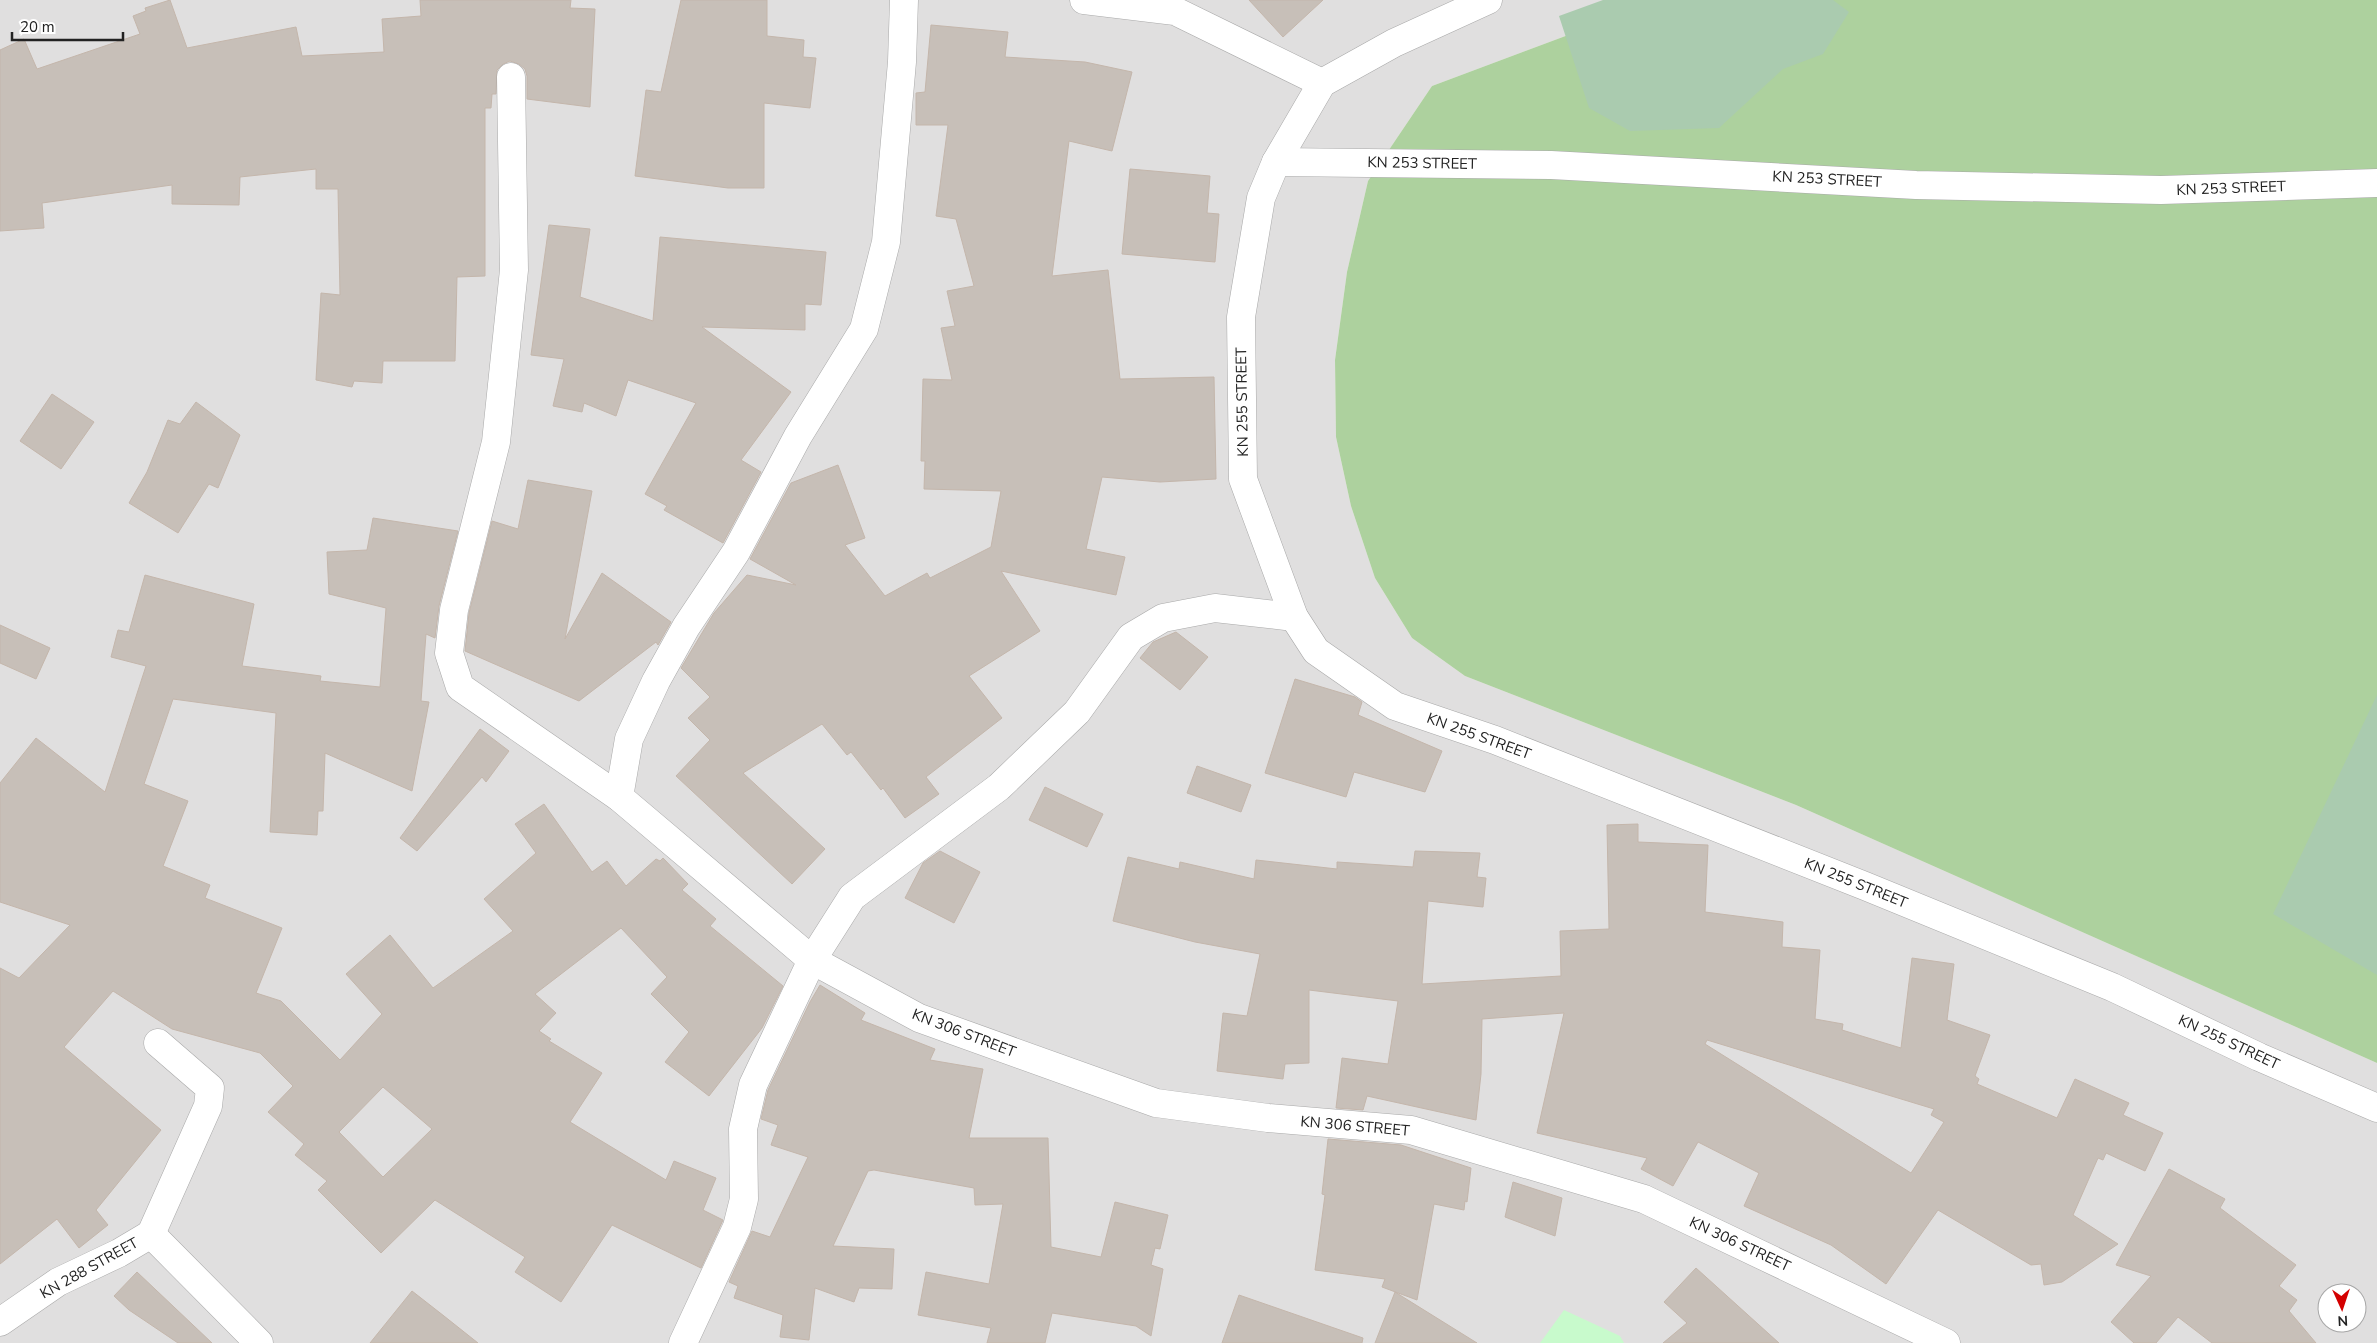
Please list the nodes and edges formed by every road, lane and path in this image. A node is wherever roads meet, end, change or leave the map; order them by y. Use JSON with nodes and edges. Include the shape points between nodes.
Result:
{"nodes":[{"id":1,"x":904,"y":0,"type":"edge"},
{"id":2,"x":1084,"y":0,"type":"edge"},
{"id":3,"x":1488,"y":0,"type":"edge"},
{"id":4,"x":512,"y":77,"type":"dead end"},
{"id":5,"x":1322,"y":83,"type":"junction"},
{"id":6,"x":1276,"y":162,"type":"junction"},
{"id":7,"x":2377,"y":183,"type":"edge"},
{"id":8,"x":1294,"y":617,"type":"junction"},
{"id":9,"x":619,"y":797,"type":"junction"},
{"id":10,"x":812,"y":960,"type":"junction"},
{"id":11,"x":158,"y":1043,"type":"dead end"},
{"id":12,"x":2377,"y":1108,"type":"edge"},
{"id":13,"x":151,"y":1234,"type":"junction"},
{"id":14,"x":0,"y":1322,"type":"edge"},
{"id":15,"x":259,"y":1343,"type":"edge"},
{"id":16,"x":683,"y":1343,"type":"edge"},
{"id":17,"x":1946,"y":1343,"type":"edge"}],
"edges":[{"from":1,"to":9,"type":"street","via":[[902,62],[886,242],[864,329],[798,436],[736,552],[686,626],[656,681],[629,739]]},
{"from":2,"to":5,"type":"street","via":[[1175,11]]},
{"from":3,"to":5,"type":"street","via":[[1394,44]]},
{"from":4,"to":9,"type":"street","name":"KN 306 STREET","via":[[514,270],[496,442],[454,610],[449,653],[460,687]]},
{"from":5,"to":6,"type":"street","name":"KN 255 STREET"},
{"from":6,"to":7,"type":"street","name":"KN 253 STREET","via":[[1551,165],[1916,184],[2161,190]]},
{"from":6,"to":8,"type":"street","name":"KN 255 STREET","via":[[1261,198],[1241,317],[1243,479]]},
{"from":8,"to":10,"type":"street","via":[[1215,608],[1163,618],[1131,636],[1077,712],[999,787],[852,897]]},
{"from":8,"to":12,"type":"street","name":"KN 255 STREET","via":[[1316,651],[1395,706],[1495,740],[2112,987],[2259,1057]]},
{"from":9,"to":10,"type":"street","name":"KN 306 STREET"},
{"from":10,"to":16,"type":"street","via":[[753,1084],[743,1129],[744,1199],[737,1227]]},
{"from":10,"to":17,"type":"street","name":"KN 306 STREET","via":[[919,1018],[1156,1103],[1268,1118],[1412,1130],[1644,1199]]},
{"from":11,"to":13,"type":"street","via":[[210,1088],[208,1106]]},
{"from":13,"to":14,"type":"street","name":"KN 288 STREET","via":[[119,1254],[58,1282]]},
{"from":13,"to":15,"type":"street","name":"KN 288 STREET"}]}
